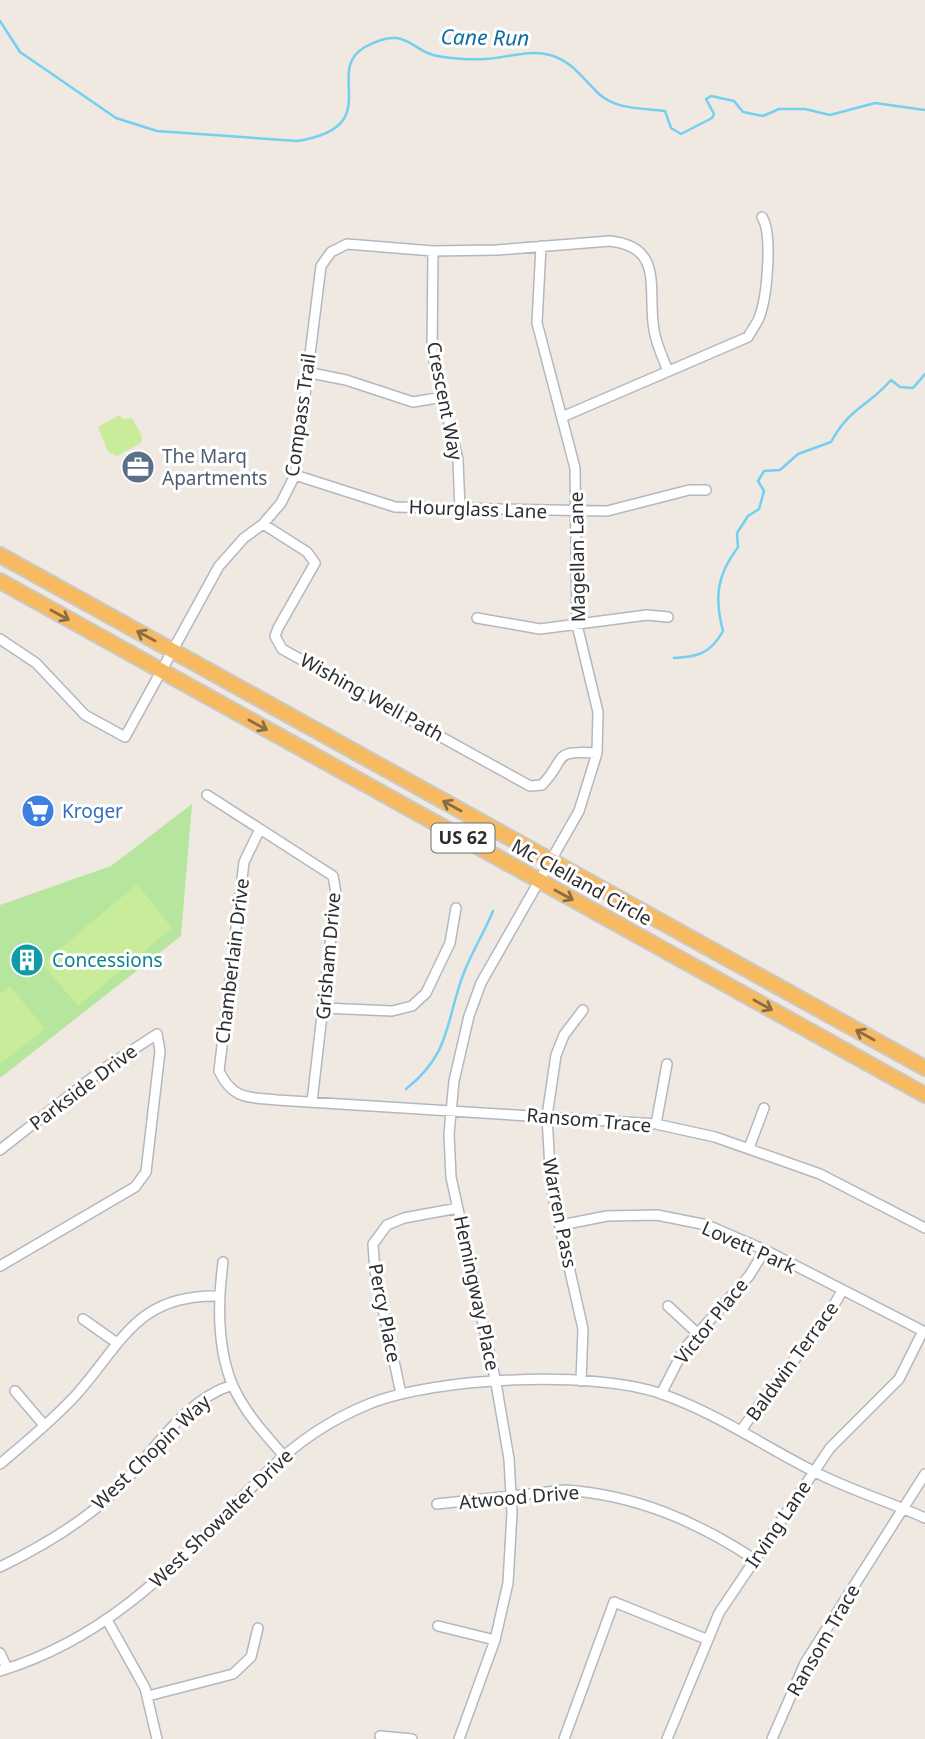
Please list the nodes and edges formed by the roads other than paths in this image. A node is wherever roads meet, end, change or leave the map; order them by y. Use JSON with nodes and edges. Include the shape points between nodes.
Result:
{"nodes":[{"id":1,"x":762,"y":216,"type":"dead end"},
{"id":2,"x":541,"y":246,"type":"junction"},
{"id":3,"x":433,"y":251,"type":"junction"},
{"id":4,"x":668,"y":371,"type":"junction"},
{"id":5,"x":306,"y":372,"type":"junction"},
{"id":6,"x":443,"y":397,"type":"junction"},
{"id":7,"x":562,"y":417,"type":"junction"},
{"id":8,"x":295,"y":475,"type":"junction"},
{"id":9,"x":706,"y":490,"type":"dead end"},
{"id":10,"x":460,"y":509,"type":"junction"},
{"id":11,"x":575,"y":512,"type":"junction"},
{"id":12,"x":263,"y":524,"type":"junction"},
{"id":13,"x":0,"y":555,"type":"edge"},
{"id":14,"x":0,"y":581,"type":"edge"},
{"id":15,"x":668,"y":617,"type":"dead end"},
{"id":16,"x":477,"y":618,"type":"dead end"},
{"id":17,"x":577,"y":625,"type":"junction"},
{"id":18,"x":0,"y":639,"type":"edge"},
{"id":19,"x":172,"y":650,"type":"junction"},
{"id":20,"x":161,"y":671,"type":"junction"},
{"id":21,"x":597,"y":753,"type":"junction"},
{"id":22,"x":207,"y":795,"type":"dead end"},
{"id":23,"x":260,"y":829,"type":"junction"},
{"id":24,"x":552,"y":861,"type":"junction"},
{"id":25,"x":539,"y":881,"type":"junction"},
{"id":26,"x":456,"y":908,"type":"dead end"},
{"id":27,"x":324,"y":1008,"type":"junction"},
{"id":28,"x":583,"y":1010,"type":"dead end"},
{"id":29,"x":667,"y":1064,"type":"dead end"},
{"id":30,"x":925,"y":1069,"type":"edge"},
{"id":31,"x":233,"y":1092,"type":"joint"},
{"id":32,"x":925,"y":1095,"type":"edge"},
{"id":33,"x":312,"y":1102,"type":"junction"},
{"id":34,"x":764,"y":1108,"type":"dead end"},
{"id":35,"x":451,"y":1110,"type":"junction"},
{"id":36,"x":547,"y":1116,"type":"junction"},
{"id":37,"x":656,"y":1125,"type":"junction"},
{"id":38,"x":750,"y":1148,"type":"junction"},
{"id":39,"x":0,"y":1150,"type":"edge"},
{"id":40,"x":458,"y":1208,"type":"junction"},
{"id":41,"x":561,"y":1226,"type":"junction"},
{"id":42,"x":925,"y":1228,"type":"edge"},
{"id":43,"x":765,"y":1250,"type":"junction"},
{"id":44,"x":223,"y":1262,"type":"dead end"},
{"id":45,"x":0,"y":1266,"type":"edge"},
{"id":46,"x":842,"y":1291,"type":"junction"},
{"id":47,"x":219,"y":1296,"type":"junction"},
{"id":48,"x":668,"y":1306,"type":"dead end"},
{"id":49,"x":83,"y":1319,"type":"dead end"},
{"id":50,"x":924,"y":1332,"type":"edge"},
{"id":51,"x":696,"y":1333,"type":"junction"},
{"id":52,"x":117,"y":1343,"type":"junction"},
{"id":53,"x":581,"y":1381,"type":"junction"},
{"id":54,"x":496,"y":1383,"type":"junction"},
{"id":55,"x":232,"y":1385,"type":"junction"},
{"id":56,"x":15,"y":1391,"type":"dead end"},
{"id":57,"x":401,"y":1394,"type":"junction"},
{"id":58,"x":661,"y":1394,"type":"junction"},
{"id":59,"x":44,"y":1425,"type":"junction"},
{"id":60,"x":741,"y":1431,"type":"junction"},
{"id":61,"x":284,"y":1456,"type":"junction"},
{"id":62,"x":0,"y":1464,"type":"edge"},
{"id":63,"x":813,"y":1472,"type":"junction"},
{"id":64,"x":925,"y":1474,"type":"edge"},
{"id":65,"x":511,"y":1497,"type":"junction"},
{"id":66,"x":437,"y":1504,"type":"dead end"},
{"id":67,"x":903,"y":1508,"type":"junction"},
{"id":68,"x":925,"y":1518,"type":"edge"},
{"id":69,"x":754,"y":1559,"type":"junction"},
{"id":70,"x":0,"y":1567,"type":"edge"},
{"id":71,"x":107,"y":1620,"type":"junction"},
{"id":72,"x":438,"y":1626,"type":"dead end"},
{"id":73,"x":258,"y":1628,"type":"dead end"},
{"id":74,"x":706,"y":1639,"type":"junction"},
{"id":75,"x":495,"y":1640,"type":"junction"},
{"id":76,"x":0,"y":1653,"type":"edge"},
{"id":77,"x":4,"y":1669,"type":"edge"},
{"id":78,"x":148,"y":1696,"type":"junction"},
{"id":79,"x":380,"y":1736,"type":"dead end"},
{"id":80,"x":158,"y":1739,"type":"edge"},
{"id":81,"x":412,"y":1739,"type":"edge"},
{"id":82,"x":459,"y":1739,"type":"edge"},
{"id":83,"x":564,"y":1739,"type":"edge"},
{"id":84,"x":667,"y":1739,"type":"edge"},
{"id":85,"x":772,"y":1739,"type":"edge"}],
"edges":[{"from":1,"to":4,"type":"street","via":[[769,243],[760,318],[748,337]]},
{"from":2,"to":3,"type":"street"},
{"from":2,"to":4,"type":"street","via":[[610,241],[628,243],[645,257],[653,276],[654,332]]},
{"from":2,"to":7,"type":"street","name":"Magellan Lane","via":[[537,323]]},
{"from":3,"to":5,"type":"street","name":"Compass Trail","via":[[347,244],[331,251],[321,266]]},
{"from":3,"to":6,"type":"street","name":"Crescent Way","via":[[432,353]]},
{"from":4,"to":7,"type":"street"},
{"from":5,"to":6,"type":"street","via":[[413,402]]},
{"from":5,"to":8,"type":"street","name":"Compass Trail"},
{"from":6,"to":10,"type":"street","name":"Crescent Way","via":[[458,460]]},
{"from":7,"to":11,"type":"street","name":"Magellan Lane","via":[[575,468]]},
{"from":8,"to":10,"type":"street","name":"Hourglass Lane","via":[[372,503]]},
{"from":8,"to":12,"type":"street","name":"Compass Trail","via":[[281,503]]},
{"from":9,"to":11,"type":"street","name":"Hourglass Lane","via":[[689,490],[607,511]]},
{"from":10,"to":11,"type":"street","name":"Hourglass Lane"},
{"from":11,"to":17,"type":"street","name":"Magellan Lane"},
{"from":12,"to":19,"type":"street","name":"Compass Trail","via":[[219,566]]},
{"from":12,"to":21,"type":"street","name":"Wishing Well Path","via":[[307,552],[315,563],[278,628],[275,636],[282,649],[530,786],[542,785],[568,752]]},
{"from":19,"to":13,"type":"highway","name":"Mc Clelland Circle","number":"US 62","one_way":true},
{"from":14,"to":20,"type":"highway","name":"Mc Clelland Circle","number":"US 62","one_way":true},
{"from":15,"to":17,"type":"street","via":[[647,615]]},
{"from":16,"to":17,"type":"street","via":[[540,629]]},
{"from":17,"to":21,"type":"street","name":"Magellan Lane","via":[[598,712]]},
{"from":18,"to":20,"type":"street","name":"Compass Trail","via":[[36,663],[85,715],[125,737]]},
{"from":19,"to":20,"type":"street","name":"Compass Trail"},
{"from":24,"to":19,"type":"highway","name":"Mc Clelland Circle","number":"US 62","one_way":true},
{"from":20,"to":25,"type":"highway","name":"Mc Clelland Circle","number":"US 62","one_way":true},
{"from":21,"to":24,"type":"street","name":"Magellan Lane","via":[[579,811]]},
{"from":22,"to":23,"type":"street","name":"Grisham Drive"},
{"from":23,"to":27,"type":"street","name":"Grisham Drive","via":[[333,876],[336,893]]},
{"from":23,"to":31,"type":"street","name":"Chamberlain Drive","via":[[244,862],[219,1071]]},
{"from":24,"to":25,"type":"street","name":"Hemingway Place"},
{"from":30,"to":24,"type":"highway","name":"Mc Clelland Circle","number":"US 62","one_way":true},
{"from":25,"to":32,"type":"highway","name":"Mc Clelland Circle","number":"US 62","one_way":true},
{"from":25,"to":35,"type":"street","name":"Hemingway Place","via":[[481,983],[461,1051]]},
{"from":26,"to":27,"type":"street","via":[[450,943],[426,993],[412,1006],[393,1011]]},
{"from":27,"to":33,"type":"street","name":"Grisham Drive"},
{"from":28,"to":36,"type":"street","name":"Warren Pass","via":[[556,1055]]},
{"from":29,"to":37,"type":"street"},
{"from":31,"to":33,"type":"street","name":"Ransom Trace","via":[[244,1097]]},
{"from":33,"to":35,"type":"street","name":"Ransom Trace"},
{"from":34,"to":38,"type":"street"},
{"from":35,"to":36,"type":"street","name":"Ransom Trace"},
{"from":35,"to":40,"type":"street","name":"Hemingway Place","via":[[452,1177]]},
{"from":36,"to":37,"type":"street","name":"Ransom Trace"},
{"from":36,"to":41,"type":"street","name":"Warren Pass","via":[[551,1187]]},
{"from":37,"to":38,"type":"street","name":"Ransom Trace"},
{"from":38,"to":42,"type":"street","name":"Ransom Trace","via":[[820,1174]]},
{"from":39,"to":45,"type":"street","name":"Parkside Drive","via":[[102,1070],[157,1034],[160,1051],[146,1172],[135,1187]]},
{"from":40,"to":54,"type":"street","name":"Hemingway Place"},
{"from":40,"to":57,"type":"street","name":"Percy Place","via":[[387,1225],[373,1244]]},
{"from":41,"to":43,"type":"street","name":"Lovett Park","via":[[607,1216],[657,1215],[707,1225]]},
{"from":41,"to":53,"type":"street","name":"Warren Pass","via":[[583,1329]]},
{"from":43,"to":46,"type":"street","name":"Lovett Park"},
{"from":43,"to":51,"type":"street","name":"Victor Place","via":[[749,1276]]},
{"from":44,"to":47,"type":"street"},
{"from":46,"to":50,"type":"street","name":"Lovett Park"},
{"from":46,"to":60,"type":"street","name":"Baldwin Terrace","via":[[827,1319],[773,1383]]},
{"from":47,"to":52,"type":"street","via":[[173,1300],[137,1319]]},
{"from":47,"to":55,"type":"street"},
{"from":48,"to":51,"type":"street"},
{"from":49,"to":52,"type":"street"},
{"from":50,"to":63,"type":"street","name":"Irving Lane","via":[[898,1379],[830,1448]]},
{"from":51,"to":58,"type":"street","name":"Victor Place"},
{"from":52,"to":59,"type":"street","via":[[75,1396]]},
{"from":53,"to":54,"type":"street","name":"West Showalter Drive"},
{"from":53,"to":58,"type":"street","name":"West Showalter Drive"},
{"from":54,"to":57,"type":"street","name":"West Showalter Drive"},
{"from":54,"to":65,"type":"street","name":"Hemingway Place"},
{"from":55,"to":61,"type":"street","via":[[254,1421]]},
{"from":55,"to":70,"type":"street","name":"West Chopin Way","via":[[203,1398],[110,1496],[72,1526]]},
{"from":56,"to":59,"type":"street"},
{"from":57,"to":61,"type":"street","name":"West Showalter Drive","via":[[335,1420]]},
{"from":58,"to":60,"type":"street","name":"West Showalter Drive"},
{"from":59,"to":62,"type":"street"},
{"from":60,"to":63,"type":"street","name":"West Showalter Drive"},
{"from":61,"to":71,"type":"street","name":"West Showalter Drive","via":[[133,1603]]},
{"from":63,"to":67,"type":"street","name":"West Showalter Drive"},
{"from":63,"to":69,"type":"street","name":"Irving Lane"},
{"from":64,"to":67,"type":"street","name":"Ransom Trace"},
{"from":65,"to":66,"type":"street","name":"Atwood Drive"},
{"from":65,"to":69,"type":"street","name":"Atwood Drive","via":[[565,1490],[634,1502],[697,1524]]},
{"from":65,"to":75,"type":"street","name":"Hemingway Place","via":[[508,1583]]},
{"from":67,"to":68,"type":"street","name":"West Showalter Drive"},
{"from":67,"to":85,"type":"street","name":"Ransom Trace","via":[[805,1663]]},
{"from":69,"to":74,"type":"street","name":"Irving Lane"},
{"from":71,"to":77,"type":"street","name":"West Showalter Drive","via":[[31,1661]]},
{"from":71,"to":78,"type":"street"},
{"from":72,"to":75,"type":"street"},
{"from":73,"to":78,"type":"street","via":[[251,1657],[233,1674]]},
{"from":74,"to":83,"type":"street","via":[[614,1602]]},
{"from":74,"to":84,"type":"street","name":"Irving Lane"},
{"from":75,"to":82,"type":"street","name":"Hemingway Place"},
{"from":76,"to":77,"type":"street"},
{"from":78,"to":80,"type":"street"},
{"from":79,"to":81,"type":"street"}]}
